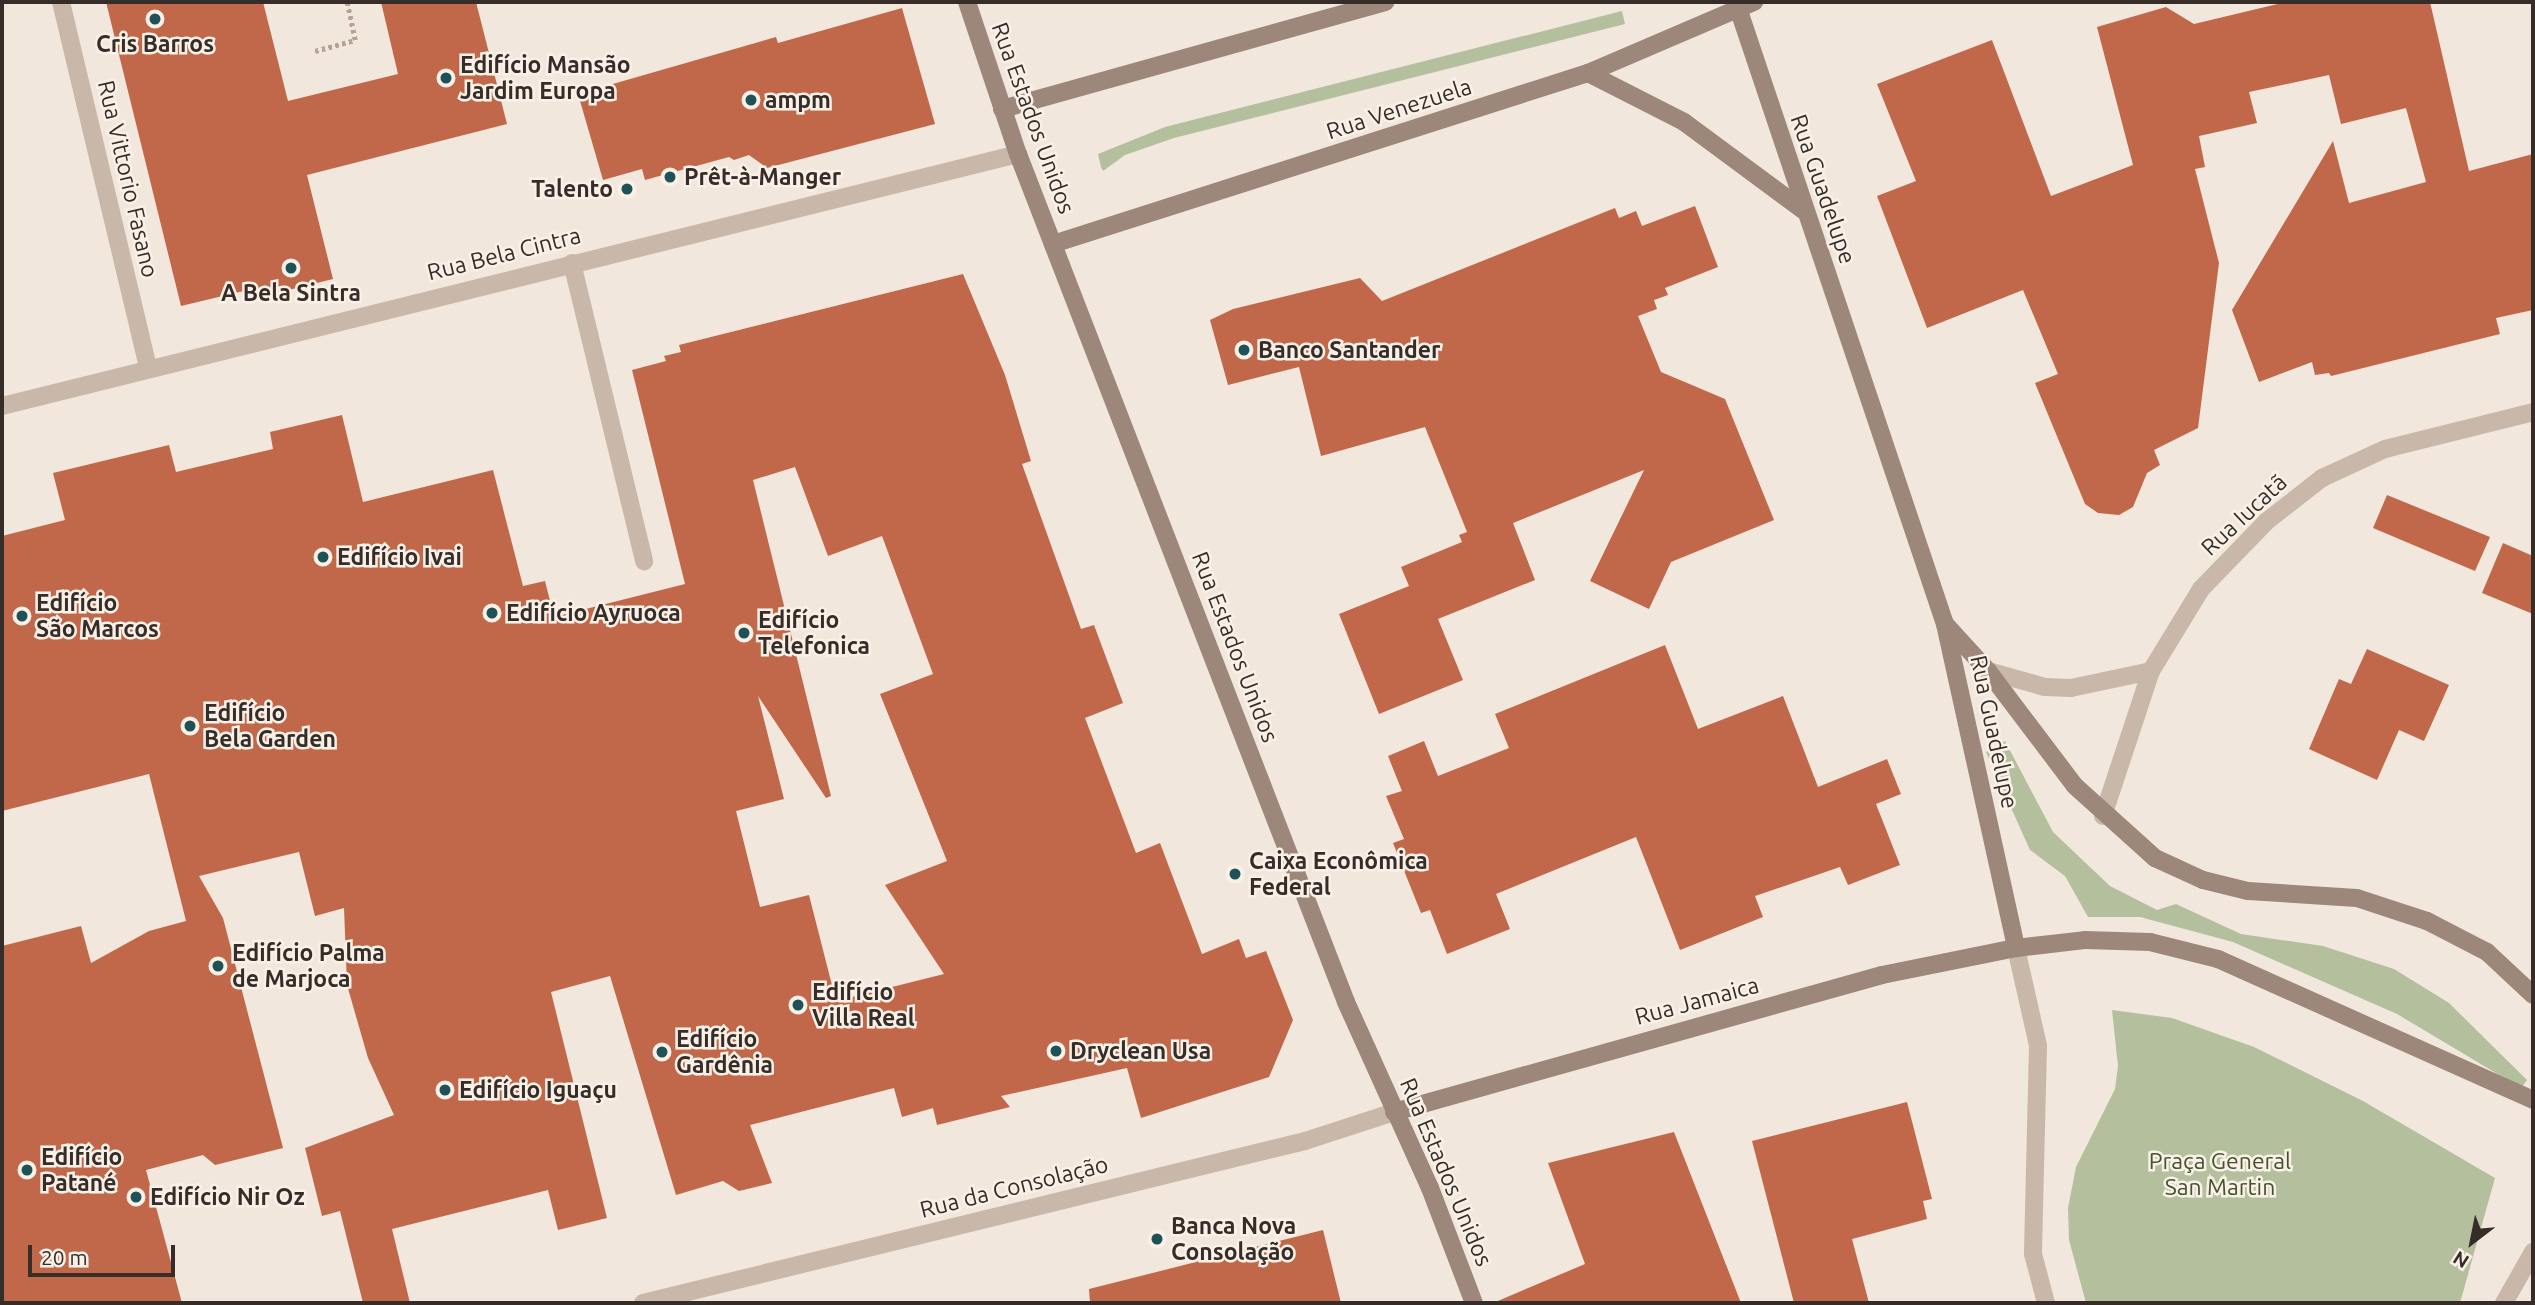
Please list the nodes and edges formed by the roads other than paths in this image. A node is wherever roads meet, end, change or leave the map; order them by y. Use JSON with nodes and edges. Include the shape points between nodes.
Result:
{"nodes":[{"id":1,"x":61,"y":2,"type":"edge"},
{"id":2,"x":967,"y":2,"type":"edge"},
{"id":3,"x":1385,"y":2,"type":"edge"},
{"id":4,"x":1743,"y":4,"type":"edge"},
{"id":5,"x":1588,"y":73,"type":"junction"},
{"id":6,"x":1002,"y":109,"type":"junction"},
{"id":7,"x":1018,"y":154,"type":"junction"},
{"id":8,"x":1803,"y":210,"type":"junction"},
{"id":9,"x":1053,"y":243,"type":"junction"},
{"id":10,"x":572,"y":263,"type":"junction"},
{"id":11,"x":148,"y":368,"type":"junction"},
{"id":12,"x":2,"y":405,"type":"edge"},
{"id":13,"x":2533,"y":412,"type":"edge"},
{"id":14,"x":644,"y":561,"type":"dead end"},
{"id":15,"x":1945,"y":624,"type":"junction"},
{"id":16,"x":1988,"y":671,"type":"junction"},
{"id":17,"x":2151,"y":671,"type":"junction"},
{"id":18,"x":2103,"y":816,"type":"junction"},
{"id":19,"x":2016,"y":948,"type":"junction"},
{"id":20,"x":2533,"y":995,"type":"edge"},
{"id":21,"x":2533,"y":1100,"type":"edge"},
{"id":22,"x":1394,"y":1112,"type":"junction"},
{"id":23,"x":2533,"y":1252,"type":"edge"},
{"id":24,"x":643,"y":1303,"type":"edge"},
{"id":25,"x":1474,"y":1303,"type":"edge"},
{"id":26,"x":2046,"y":1303,"type":"edge"},
{"id":27,"x":2504,"y":1303,"type":"edge"}],
"edges":[{"from":1,"to":11,"type":"street","name":"Rua Vittorio Fasano"},
{"from":2,"to":6,"type":"street","name":"Rua Estados Unidos"},
{"from":3,"to":6,"type":"street"},
{"from":4,"to":5,"type":"street","name":"Rua Venezuela"},
{"from":4,"to":8,"type":"street","name":"Rua Guadelupe"},
{"from":5,"to":8,"type":"street","via":[[1684,122]]},
{"from":5,"to":9,"type":"street","name":"Rua Venezuela"},
{"from":6,"to":7,"type":"street","name":"Rua Estados Unidos"},
{"from":7,"to":9,"type":"street","name":"Rua Estados Unidos"},
{"from":7,"to":10,"type":"street","name":"Rua Bela Cintra"},
{"from":8,"to":15,"type":"street","name":"Rua Guadelupe"},
{"from":9,"to":22,"type":"street","name":"Rua Estados Unidos","via":[[1346,1002]]},
{"from":10,"to":11,"type":"street","name":"Rua Bela Cintra"},
{"from":10,"to":14,"type":"street"},
{"from":11,"to":12,"type":"street","name":"Rua Bela Cintra"},
{"from":13,"to":17,"type":"street","name":"Rua Iucatã","via":[[2385,449],[2322,478],[2267,521],[2201,589]]},
{"from":15,"to":16,"type":"street"},
{"from":15,"to":19,"type":"street","name":"Rua Guadelupe"},
{"from":16,"to":17,"type":"street","via":[[2025,683],[2071,688]]},
{"from":16,"to":18,"type":"street"},
{"from":17,"to":18,"type":"street","name":"Rua Iucatã"},
{"from":18,"to":20,"type":"street","via":[[2155,858],[2203,880],[2248,891],[2357,898],[2427,921],[2487,952]]},
{"from":19,"to":21,"type":"street","via":[[2085,940],[2150,942],[2218,959],[2305,994],[2452,1068]]},
{"from":19,"to":22,"type":"street","name":"Rua Jamaica","via":[[1882,975]]},
{"from":19,"to":26,"type":"street","via":[[2038,1046],[2033,1254]]},
{"from":22,"to":24,"type":"street","name":"Rua da Consolação","via":[[1305,1141]]},
{"from":22,"to":25,"type":"street","name":"Rua Estados Unidos"},
{"from":23,"to":27,"type":"street"}]}
